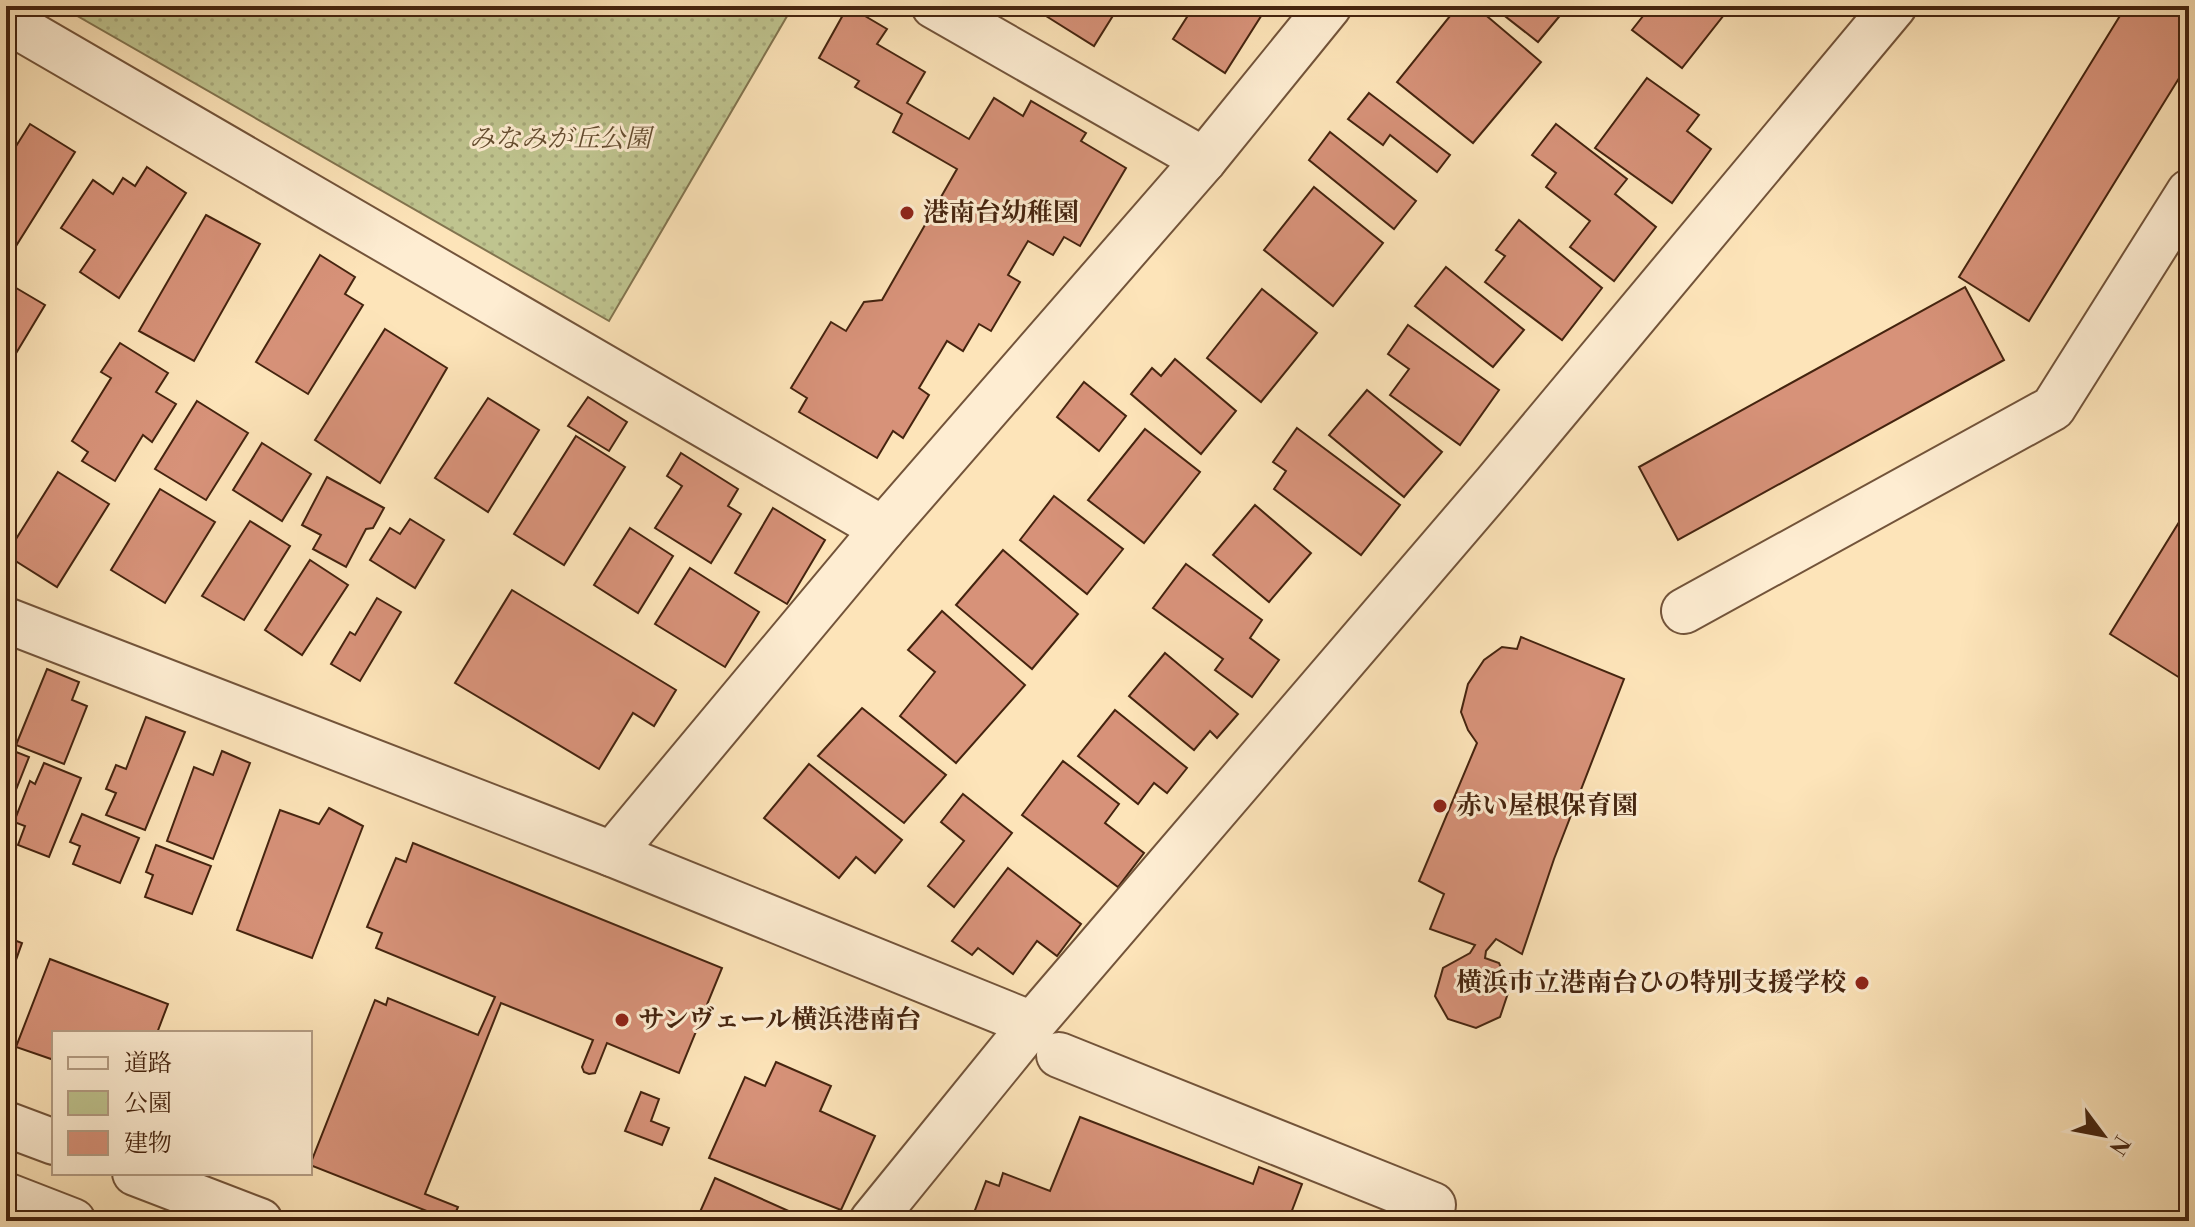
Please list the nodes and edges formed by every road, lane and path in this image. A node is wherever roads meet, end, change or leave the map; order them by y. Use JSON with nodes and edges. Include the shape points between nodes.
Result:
{"nodes":[{"id":1,"x":934,"y":6,"type":"edge"},
{"id":2,"x":1329,"y":6,"type":"edge"},
{"id":3,"x":1894,"y":6,"type":"edge"},
{"id":4,"x":6,"y":20,"type":"edge"},
{"id":5,"x":1204,"y":160,"type":"junction"},
{"id":6,"x":2189,"y":192,"type":"edge"},
{"id":7,"x":883,"y":529,"type":"junction"},
{"id":8,"x":1684,"y":611,"type":"dead end"},
{"id":9,"x":6,"y":620,"type":"edge"},
{"id":10,"x":612,"y":854,"type":"junction"},
{"id":11,"x":1046,"y":1040,"type":"junction"},
{"id":12,"x":6,"y":1124,"type":"edge"},
{"id":13,"x":52,"y":1141,"type":"edge"},
{"id":14,"x":140,"y":1175,"type":"edge"},
{"id":15,"x":6,"y":1195,"type":"edge"},
{"id":16,"x":73,"y":1221,"type":"edge"},
{"id":17,"x":260,"y":1221,"type":"edge"},
{"id":18,"x":872,"y":1221,"type":"edge"},
{"id":19,"x":1427,"y":1221,"type":"edge"}],
"edges":[{"from":1,"to":5,"type":"street"},
{"from":2,"to":5,"type":"street"},
{"from":3,"to":11,"type":"street","via":[[1496,483]]},
{"from":4,"to":7,"type":"street"},
{"from":5,"to":7,"type":"street"},
{"from":6,"to":8,"type":"street","via":[[2053,408]]},
{"from":7,"to":10,"type":"street"},
{"from":9,"to":10,"type":"street"},
{"from":10,"to":11,"type":"street"},
{"from":11,"to":18,"type":"street"},
{"from":11,"to":19,"type":"street","via":[[1433,1205]]},
{"from":12,"to":13,"type":"street"},
{"from":14,"to":17,"type":"street"},
{"from":15,"to":16,"type":"street"}]}
